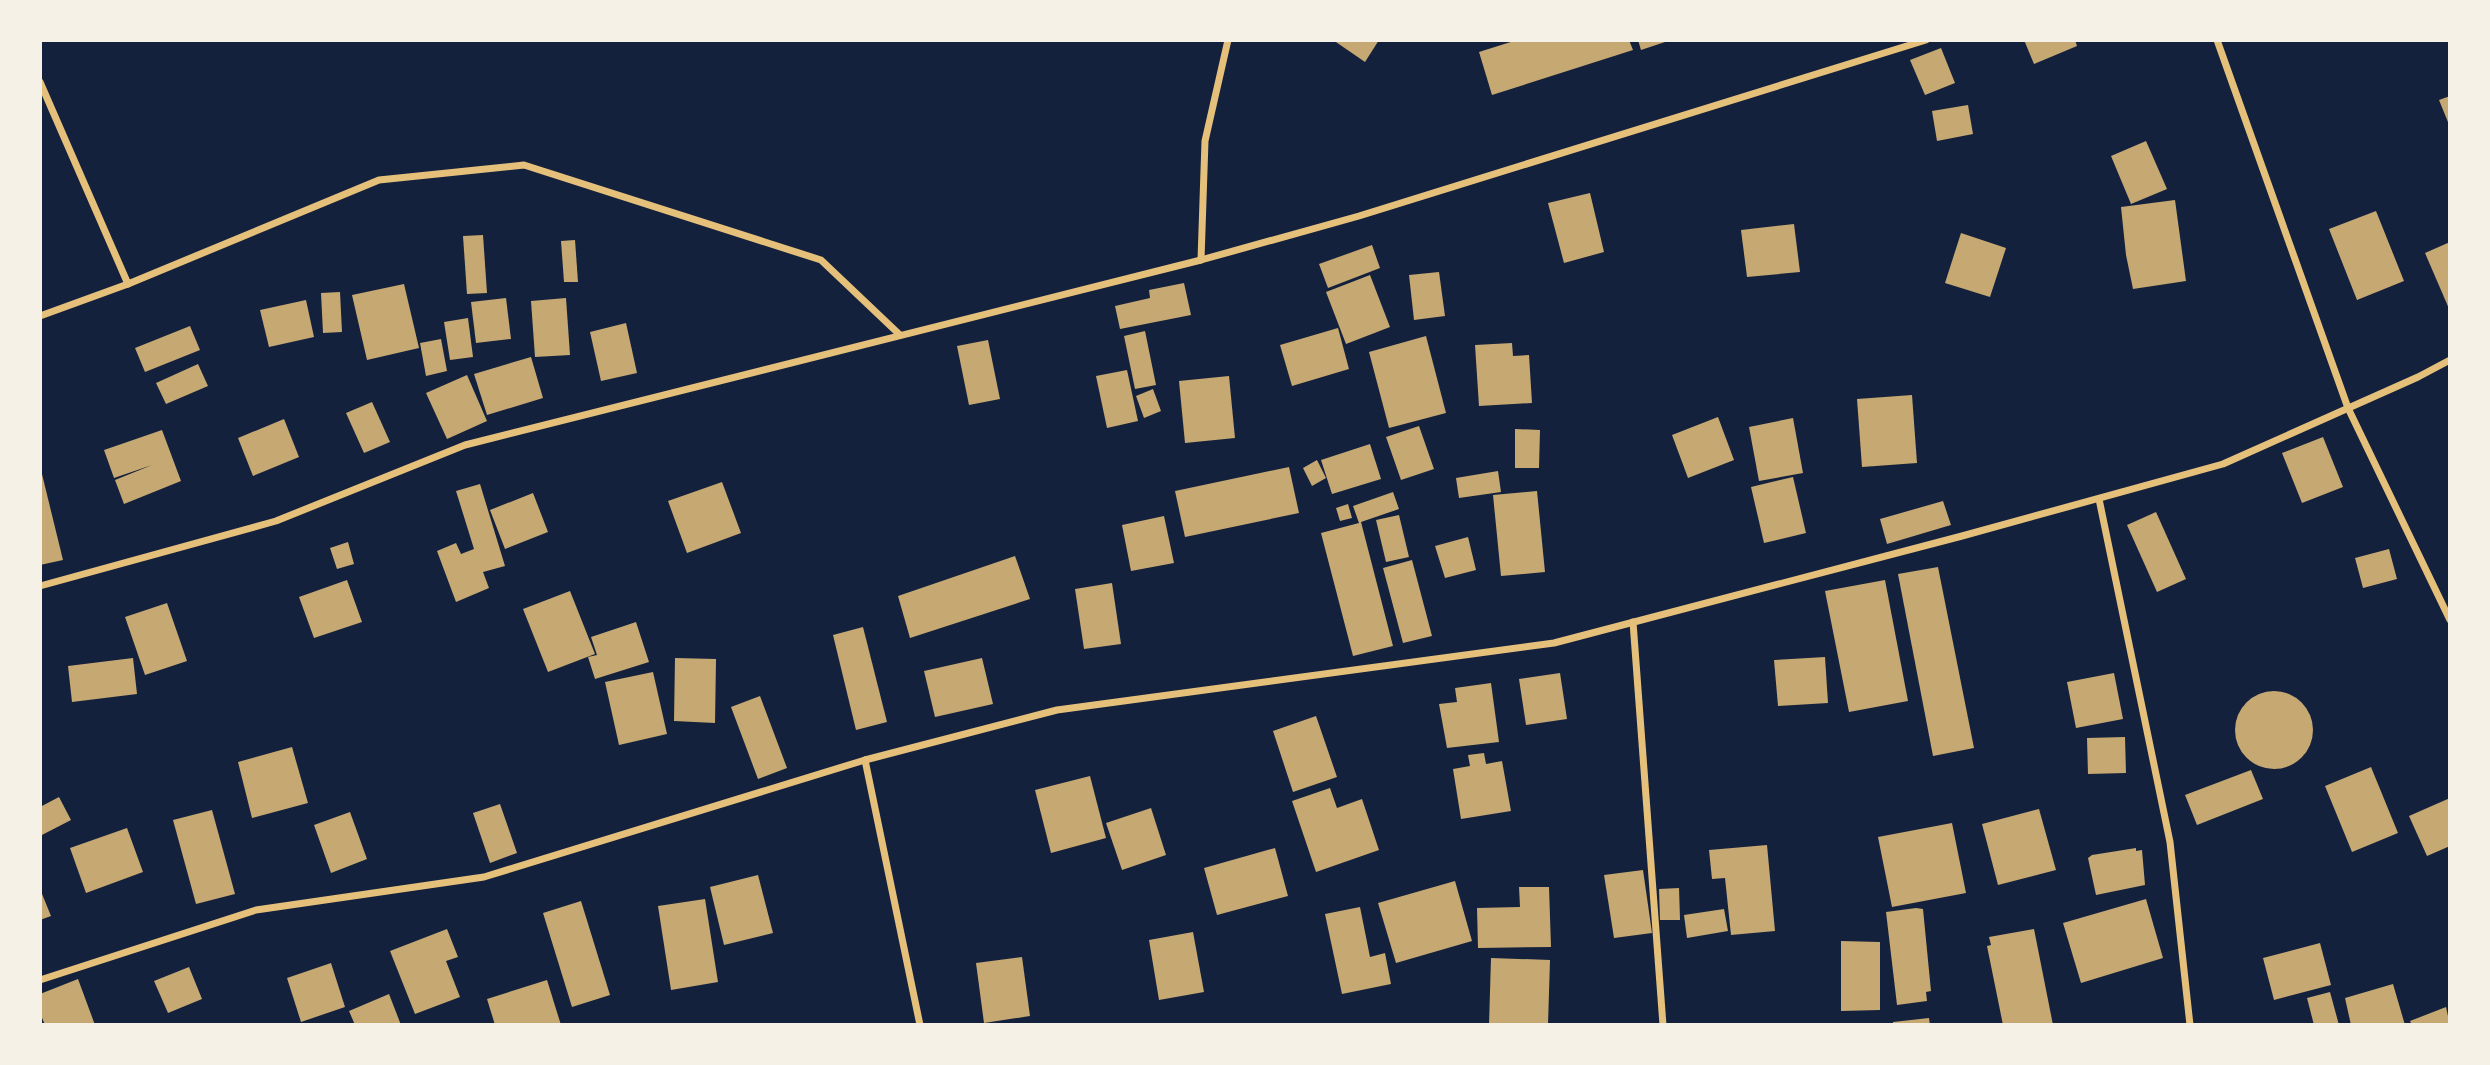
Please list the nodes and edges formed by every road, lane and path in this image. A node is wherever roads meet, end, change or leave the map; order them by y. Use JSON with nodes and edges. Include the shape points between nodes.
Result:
{"nodes":[{"id":1,"x":1228,"y":40,"type":"edge"},
{"id":2,"x":1926,"y":40,"type":"edge"},
{"id":3,"x":2217,"y":40,"type":"edge"},
{"id":4,"x":40,"y":82,"type":"edge"},
{"id":5,"x":1201,"y":260,"type":"junction"},
{"id":6,"x":128,"y":284,"type":"junction"},
{"id":7,"x":40,"y":316,"type":"edge"},
{"id":8,"x":900,"y":335,"type":"junction"},
{"id":9,"x":2450,"y":360,"type":"edge"},
{"id":10,"x":2348,"y":408,"type":"junction"},
{"id":11,"x":2099,"y":499,"type":"junction"},
{"id":12,"x":40,"y":586,"type":"edge"},
{"id":13,"x":2450,"y":620,"type":"edge"},
{"id":14,"x":1633,"y":622,"type":"junction"},
{"id":15,"x":865,"y":760,"type":"junction"},
{"id":16,"x":40,"y":980,"type":"edge"},
{"id":17,"x":920,"y":1025,"type":"edge"},
{"id":18,"x":1663,"y":1025,"type":"edge"},
{"id":19,"x":2190,"y":1025,"type":"edge"}],
"edges":[{"from":1,"to":5,"type":"street","via":[[1205,141]]},
{"from":2,"to":5,"type":"street","via":[[1359,216]]},
{"from":3,"to":10,"type":"street"},
{"from":4,"to":6,"type":"street"},
{"from":5,"to":8,"type":"street"},
{"from":6,"to":7,"type":"street"},
{"from":6,"to":8,"type":"street","via":[[379,180],[524,165],[821,260]]},
{"from":8,"to":12,"type":"street","via":[[464,445],[276,521]]},
{"from":9,"to":10,"type":"street"},
{"from":10,"to":11,"type":"street","via":[[2223,464]]},
{"from":10,"to":13,"type":"street"},
{"from":11,"to":14,"type":"street"},
{"from":11,"to":19,"type":"street","via":[[2171,842]]},
{"from":14,"to":15,"type":"street","via":[[1554,643],[1057,710]]},
{"from":14,"to":18,"type":"street"},
{"from":15,"to":16,"type":"street","via":[[484,877],[256,910]]},
{"from":15,"to":17,"type":"street"}]}
